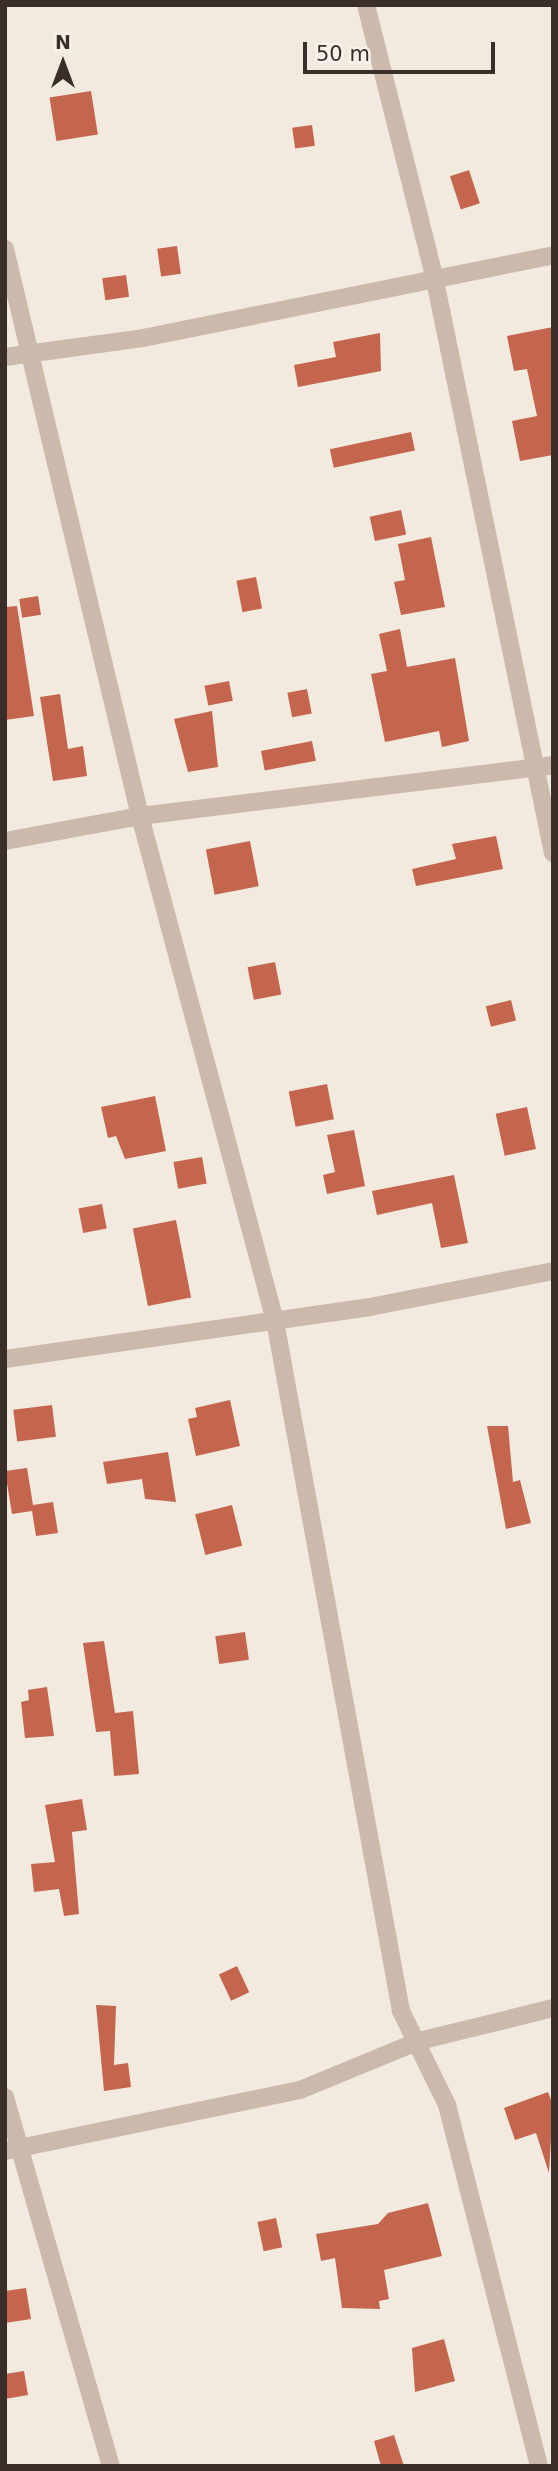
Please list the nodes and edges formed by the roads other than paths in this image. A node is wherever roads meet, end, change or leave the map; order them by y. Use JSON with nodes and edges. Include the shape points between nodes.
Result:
{"nodes":[{"id":1,"x":366,"y":5,"type":"edge"},
{"id":2,"x":5,"y":249,"type":"edge"},
{"id":3,"x":553,"y":255,"type":"edge"},
{"id":4,"x":434,"y":276,"type":"junction"},
{"id":5,"x":28,"y":355,"type":"junction"},
{"id":6,"x":5,"y":357,"type":"edge"},
{"id":7,"x":553,"y":765,"type":"edge"},
{"id":8,"x":533,"y":769,"type":"junction"},
{"id":9,"x":140,"y":816,"type":"junction"},
{"id":10,"x":5,"y":841,"type":"edge"},
{"id":11,"x":553,"y":853,"type":"edge"},
{"id":12,"x":553,"y":1271,"type":"edge"},
{"id":13,"x":275,"y":1321,"type":"junction"},
{"id":14,"x":5,"y":1359,"type":"edge"},
{"id":15,"x":553,"y":2008,"type":"edge"},
{"id":16,"x":419,"y":2041,"type":"junction"},
{"id":17,"x":5,"y":2097,"type":"edge"},
{"id":18,"x":11,"y":2150,"type":"edge"},
{"id":19,"x":111,"y":2466,"type":"edge"},
{"id":20,"x":539,"y":2466,"type":"edge"}],
"edges":[{"from":1,"to":4,"type":"street"},
{"from":2,"to":5,"type":"street"},
{"from":3,"to":4,"type":"street"},
{"from":4,"to":5,"type":"street","via":[[143,338]]},
{"from":4,"to":8,"type":"street"},
{"from":5,"to":6,"type":"street"},
{"from":5,"to":9,"type":"street"},
{"from":7,"to":8,"type":"street"},
{"from":8,"to":9,"type":"street"},
{"from":8,"to":11,"type":"street"},
{"from":9,"to":10,"type":"street"},
{"from":9,"to":13,"type":"street"},
{"from":12,"to":13,"type":"street"},
{"from":13,"to":14,"type":"street"},
{"from":13,"to":16,"type":"street","via":[[401,2011]]},
{"from":15,"to":16,"type":"street"},
{"from":16,"to":18,"type":"street","via":[[300,2090]]},
{"from":16,"to":20,"type":"street","via":[[447,2105]]},
{"from":17,"to":18,"type":"street"},
{"from":18,"to":19,"type":"street"}]}
